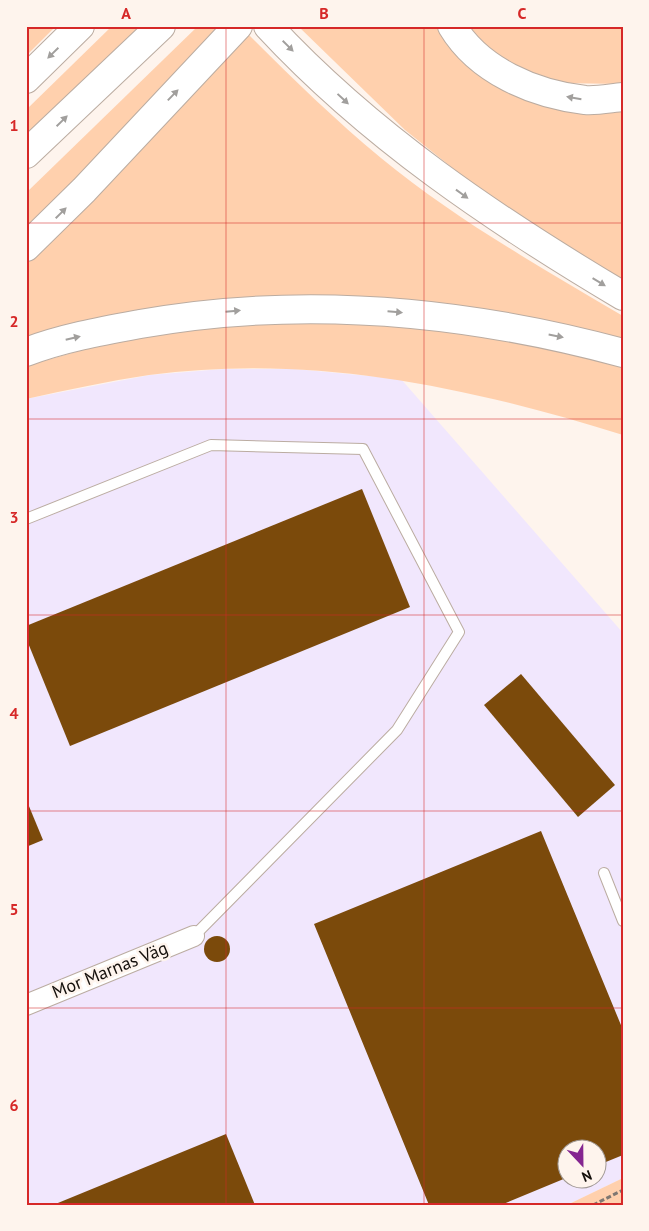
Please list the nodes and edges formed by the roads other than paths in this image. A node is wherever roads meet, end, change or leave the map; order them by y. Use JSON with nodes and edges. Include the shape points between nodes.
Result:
{"nodes":[{"id":1,"x":80,"y":26,"type":"edge"},
{"id":2,"x":161,"y":26,"type":"edge"},
{"id":3,"x":238,"y":26,"type":"edge"},
{"id":4,"x":268,"y":26,"type":"edge"},
{"id":5,"x":452,"y":26,"type":"edge"},
{"id":6,"x":26,"y":79,"type":"edge"},
{"id":7,"x":623,"y":97,"type":"edge"},
{"id":8,"x":26,"y":154,"type":"edge"},
{"id":9,"x":26,"y":247,"type":"edge"},
{"id":10,"x":623,"y":296,"type":"edge"},
{"id":11,"x":26,"y":352,"type":"edge"},
{"id":12,"x":623,"y":353,"type":"edge"},
{"id":13,"x":26,"y":519,"type":"edge"},
{"id":14,"x":604,"y":873,"type":"dead end"},
{"id":15,"x":623,"y":921,"type":"edge"},
{"id":16,"x":194,"y":936,"type":"joint"},
{"id":17,"x":26,"y":1005,"type":"edge"}],
"edges":[{"from":1,"to":6,"type":"highway","one_way":true},
{"from":8,"to":2,"type":"highway","one_way":true},
{"from":9,"to":3,"type":"highway","one_way":true},
{"from":4,"to":10,"type":"highway","one_way":true,"via":[[361,116],[423,165],[493,216]]},
{"from":7,"to":5,"type":"highway","one_way":true,"via":[[587,100],[552,94],[515,82],[479,57]]},
{"from":11,"to":12,"type":"highway","one_way":true,"via":[[46,344],[173,318],[292,307],[358,309],[484,322],[572,339]]},
{"from":13,"to":16,"type":"lane","via":[[211,445],[363,449],[459,632],[398,730]]},
{"from":14,"to":15,"type":"lane"},
{"from":16,"to":17,"type":"street","name":"Mor Marnas Väg"}]}
